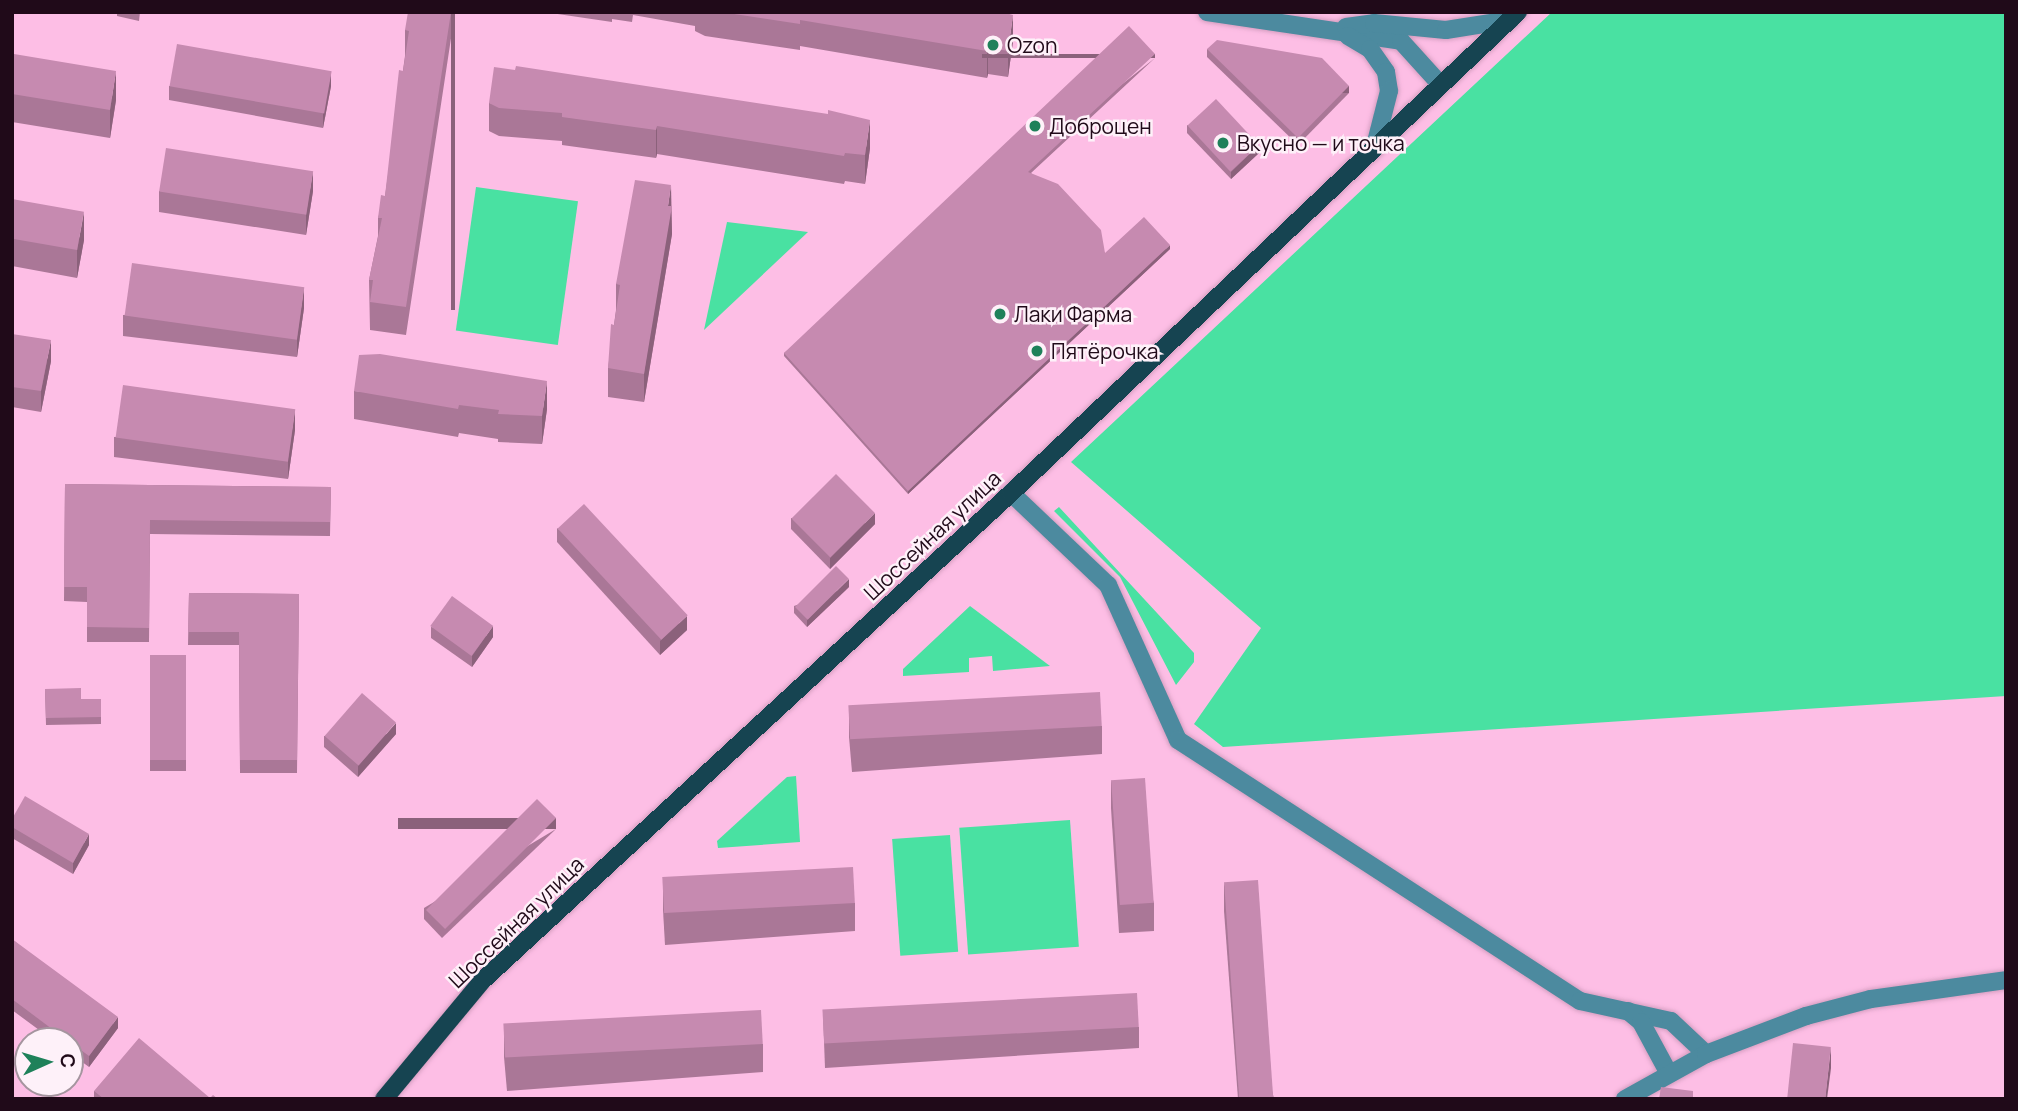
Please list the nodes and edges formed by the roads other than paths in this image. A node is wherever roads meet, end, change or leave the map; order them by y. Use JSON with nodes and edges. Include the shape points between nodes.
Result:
{"nodes":[{"id":1,"x":1207,"y":12,"type":"edge"},
{"id":2,"x":1514,"y":16,"type":"edge"},
{"id":3,"x":1332,"y":29,"type":"junction"},
{"id":4,"x":1440,"y":85,"type":"junction"},
{"id":5,"x":1375,"y":146,"type":"junction"},
{"id":6,"x":1011,"y":493,"type":"junction"},
{"id":7,"x":2006,"y":980,"type":"edge"},
{"id":8,"x":1628,"y":1011,"type":"junction"},
{"id":9,"x":1706,"y":1054,"type":"junction"},
{"id":10,"x":1668,"y":1072,"type":"junction"},
{"id":11,"x":384,"y":1099,"type":"edge"},
{"id":12,"x":1625,"y":1099,"type":"edge"}],
"edges":[{"from":1,"to":3,"type":"street"},
{"from":2,"to":3,"type":"street","via":[[1446,30],[1374,23]]},
{"from":2,"to":4,"type":"main road","name":"Шоссейная улица"},
{"from":3,"to":4,"type":"street","via":[[1401,41]]},
{"from":3,"to":5,"type":"street","via":[[1370,49],[1386,72],[1389,91]]},
{"from":4,"to":5,"type":"main road","name":"Шоссейная улица"},
{"from":5,"to":6,"type":"main road","name":"Шоссейная улица"},
{"from":6,"to":8,"type":"street","via":[[1108,585],[1178,740],[1580,1001]]},
{"from":6,"to":11,"type":"main road","name":"Шоссейная улица","via":[[481,982]]},
{"from":7,"to":9,"type":"street","via":[[1871,999],[1806,1016]]},
{"from":8,"to":9,"type":"street","via":[[1671,1021]]},
{"from":8,"to":10,"type":"street","via":[[1641,1022]]},
{"from":9,"to":10,"type":"street"},
{"from":10,"to":12,"type":"street"}]}
